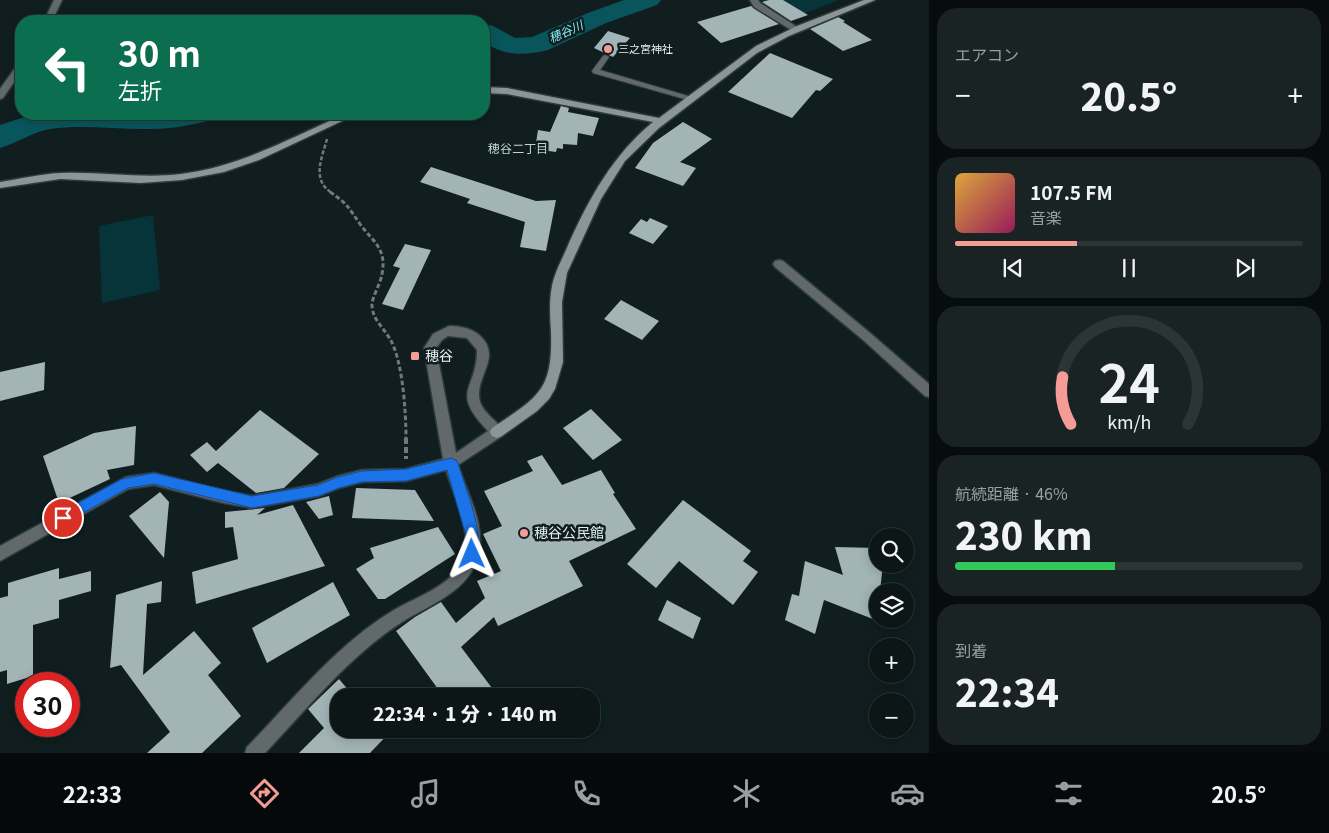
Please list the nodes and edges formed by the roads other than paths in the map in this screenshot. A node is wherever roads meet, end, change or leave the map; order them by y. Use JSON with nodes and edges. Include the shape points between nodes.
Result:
{"nodes":[{"id":1,"x":58,"y":0,"type":"edge"},
{"id":2,"x":754,"y":0,"type":"edge"},
{"id":3,"x":871,"y":0,"type":"edge"},
{"id":4,"x":51,"y":15,"type":"edge"},
{"id":5,"x":796,"y":29,"type":"junction"},
{"id":6,"x":605,"y":57,"type":"dead end"},
{"id":7,"x":15,"y":75,"type":"edge"},
{"id":8,"x":490,"y":90,"type":"edge"},
{"id":9,"x":0,"y":96,"type":"edge"},
{"id":10,"x":692,"y":98,"type":"junction"},
{"id":11,"x":339,"y":120,"type":"edge"},
{"id":12,"x":661,"y":121,"type":"junction"},
{"id":13,"x":0,"y":184,"type":"edge"},
{"id":14,"x":779,"y":264,"type":"dead end"},
{"id":15,"x":929,"y":392,"type":"edge"},
{"id":16,"x":497,"y":432,"type":"junction"},
{"id":17,"x":451,"y":463,"type":"junction"},
{"id":18,"x":0,"y":553,"type":"edge"},
{"id":19,"x":253,"y":753,"type":"edge"}],
"edges":[{"from":1,"to":4,"type":"street"},
{"from":2,"to":5,"type":"street"},
{"from":3,"to":5,"type":"street"},
{"from":5,"to":10,"type":"street","via":[[759,48]]},
{"from":6,"to":10,"type":"lane","via":[[596,71]]},
{"from":7,"to":9,"type":"street"},
{"from":8,"to":12,"type":"street"},
{"from":10,"to":12,"type":"street"},
{"from":11,"to":13,"type":"street","via":[[256,158],[224,169],[182,177],[142,180],[60,176]]},
{"from":12,"to":16,"type":"street","via":[[630,149],[601,188],[561,274],[555,319],[556,367],[550,389],[537,403]]},
{"from":14,"to":15,"type":"street"},
{"from":16,"to":17,"type":"street"},
{"from":16,"to":17,"type":"street","via":[[473,400],[485,355],[482,345],[468,334],[456,331],[440,334],[430,348]]},
{"from":17,"to":18,"type":"street","via":[[406,475],[362,476],[319,490],[252,502],[154,479],[126,483]]},
{"from":17,"to":19,"type":"street","via":[[473,536],[472,554],[465,572],[433,599],[390,621],[351,653],[316,685]]}]}
